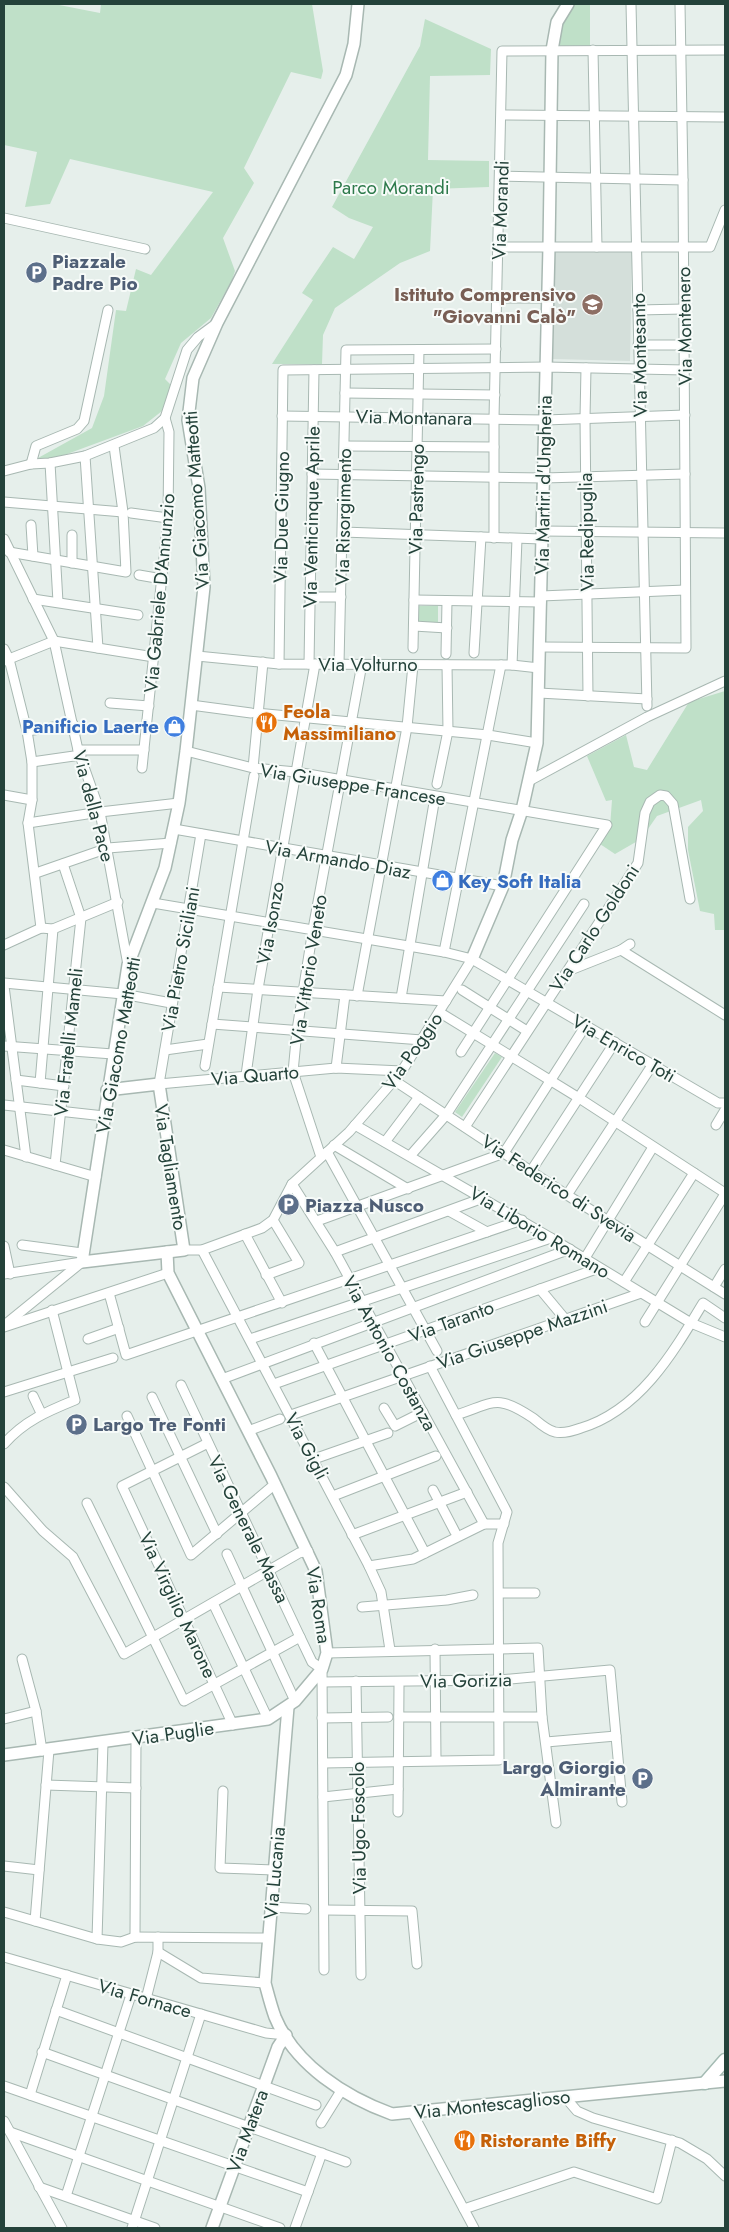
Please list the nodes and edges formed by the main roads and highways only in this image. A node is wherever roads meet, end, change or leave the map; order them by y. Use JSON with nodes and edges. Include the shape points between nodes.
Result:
{"nodes":[{"id":1,"x":725,"y":2060,"type":"edge"},
{"id":2,"x":705,"y":2083,"type":"road end"}],
"edges":[{"from":1,"to":2,"type":"main road"}]}
